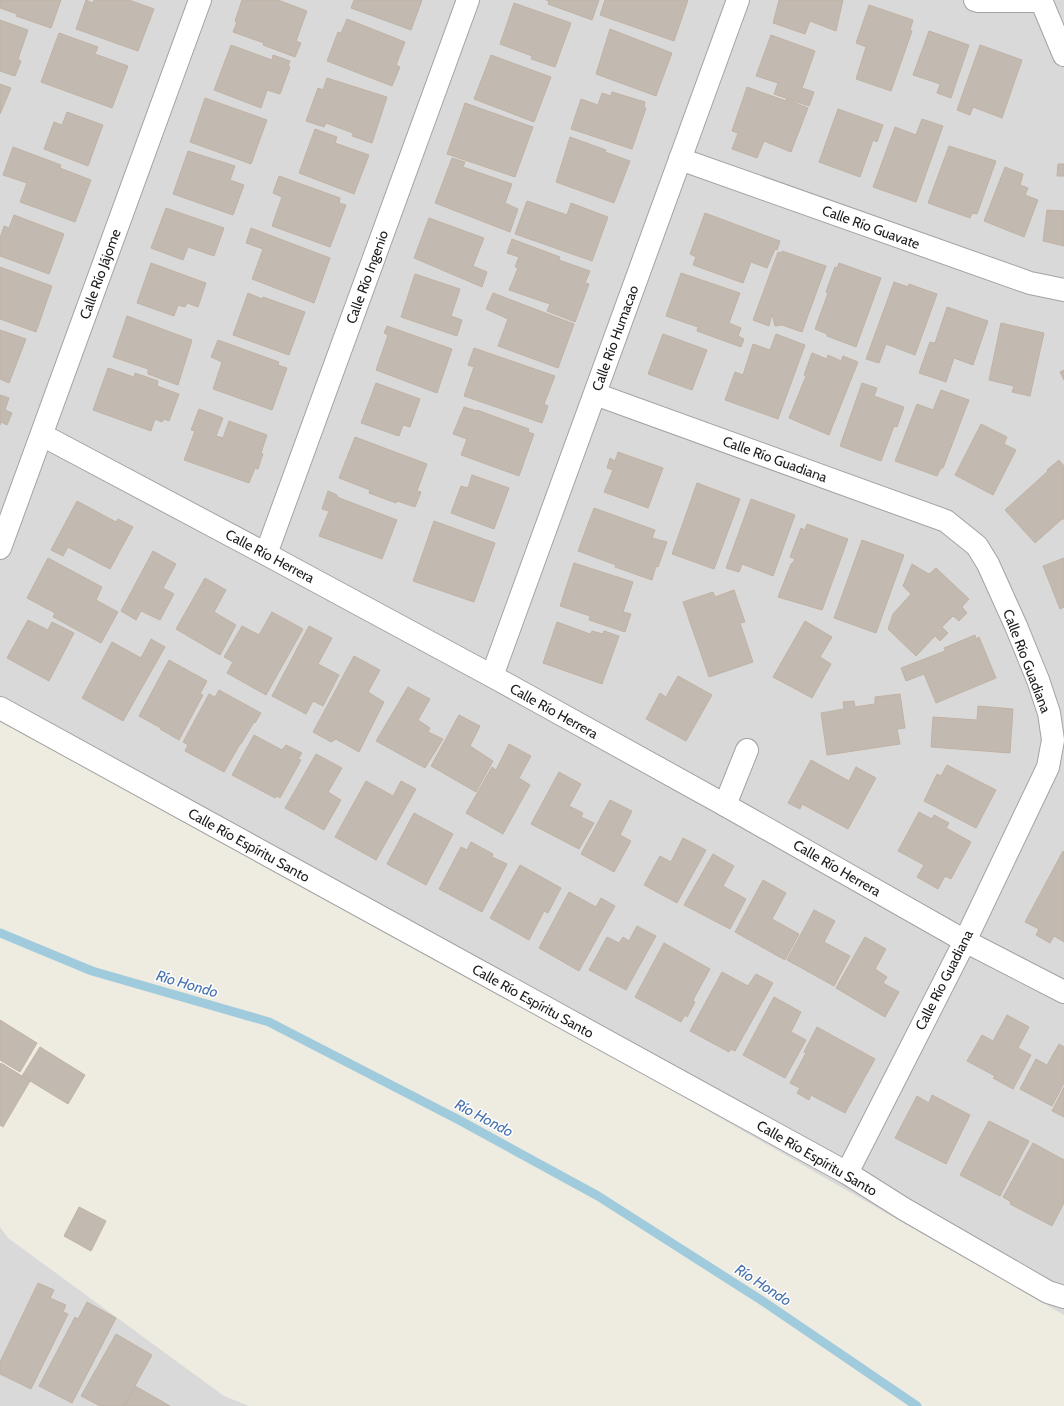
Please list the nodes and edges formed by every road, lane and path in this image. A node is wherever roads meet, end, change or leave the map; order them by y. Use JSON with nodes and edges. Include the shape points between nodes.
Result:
{"nodes":[{"id":1,"x":200,"y":0,"type":"edge"},
{"id":2,"x":468,"y":0,"type":"edge"},
{"id":3,"x":738,"y":0,"type":"edge"},
{"id":4,"x":976,"y":0,"type":"edge"},
{"id":5,"x":1042,"y":1,"type":"edge"},
{"id":6,"x":1064,"y":55,"type":"edge"},
{"id":7,"x":680,"y":159,"type":"junction"},
{"id":8,"x":1064,"y":290,"type":"edge"},
{"id":9,"x":594,"y":394,"type":"junction"},
{"id":10,"x":42,"y":434,"type":"junction"},
{"id":11,"x":0,"y":548,"type":"edge"},
{"id":12,"x":266,"y":554,"type":"junction"},
{"id":13,"x":492,"y":676,"type":"junction"},
{"id":14,"x":0,"y":708,"type":"edge"},
{"id":15,"x":747,"y":750,"type":"dead end"},
{"id":16,"x":725,"y":805,"type":"junction"},
{"id":17,"x":965,"y":940,"type":"junction"},
{"id":18,"x":1064,"y":992,"type":"edge"},
{"id":19,"x":847,"y":1173,"type":"junction"},
{"id":20,"x":1064,"y":1297,"type":"edge"}],
"edges":[{"from":1,"to":10,"type":"street","name":"Calle Río Jájome"},
{"from":2,"to":12,"type":"street","name":"Calle Río Ingenio"},
{"from":3,"to":7,"type":"street","name":"Calle Río Humacao"},
{"from":4,"to":5,"type":"street"},
{"from":5,"to":6,"type":"street"},
{"from":7,"to":8,"type":"street","name":"Calle Río Guavate","via":[[1030,283]]},
{"from":7,"to":9,"type":"street","name":"Calle Río Humacao"},
{"from":9,"to":13,"type":"street","name":"Calle Río Humacao"},
{"from":9,"to":17,"type":"street","name":"Calle Río Guadiana","via":[[946,521],[976,546],[988,564],[1038,680],[1053,740],[1048,767]]},
{"from":10,"to":11,"type":"street","name":"Calle Río Jájome"},
{"from":10,"to":12,"type":"street","name":"Calle Río Herrera"},
{"from":12,"to":13,"type":"street","name":"Calle Río Herrera"},
{"from":13,"to":16,"type":"street","name":"Calle Río Herrera"},
{"from":14,"to":19,"type":"street","name":"Calle Río Espíritu Santo"},
{"from":15,"to":16,"type":"street"},
{"from":16,"to":17,"type":"street","name":"Calle Río Herrera"},
{"from":17,"to":18,"type":"street","name":"Calle Río Herrera"},
{"from":17,"to":19,"type":"street","name":"Calle Río Guadiana"},
{"from":19,"to":20,"type":"street","name":"Calle Río Espíritu Santo","via":[[1048,1292]]}]}
